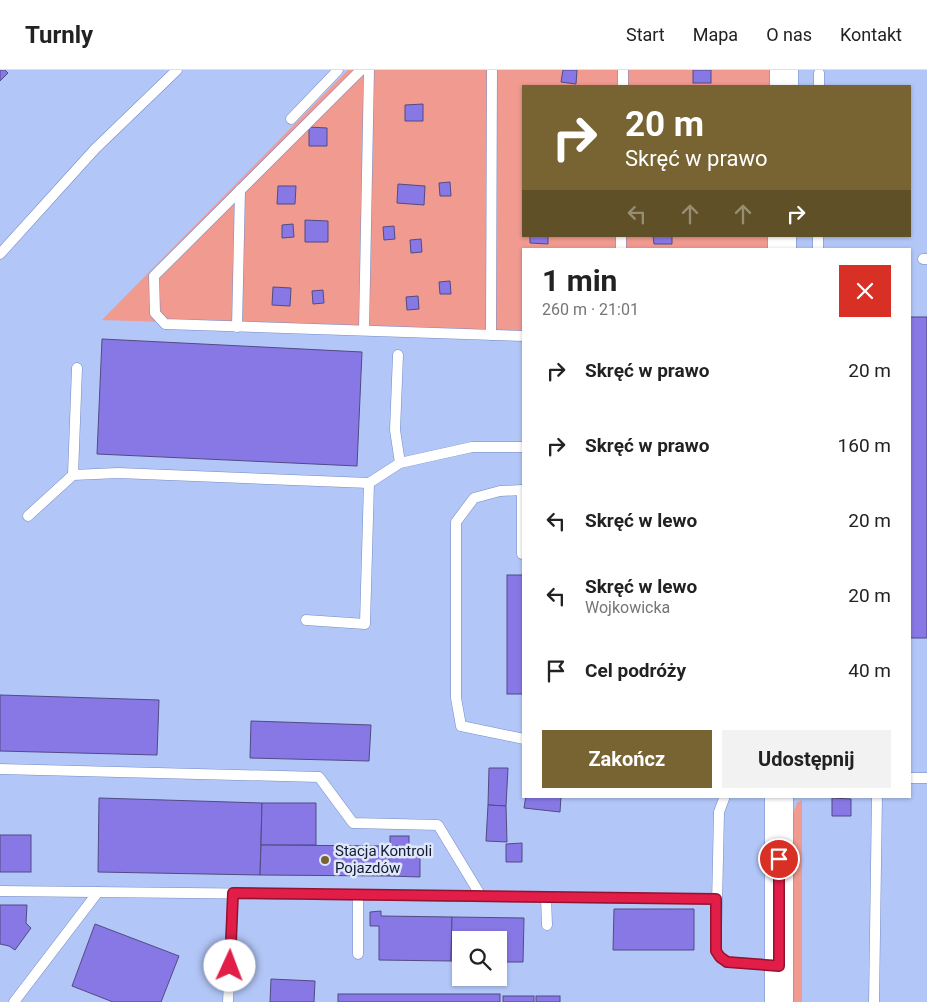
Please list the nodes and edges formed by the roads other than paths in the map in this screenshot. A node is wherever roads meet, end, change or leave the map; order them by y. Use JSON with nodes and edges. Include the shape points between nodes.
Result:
{"nodes":[{"id":1,"x":177,"y":70,"type":"edge"},
{"id":2,"x":338,"y":70,"type":"edge"},
{"id":3,"x":361,"y":70,"type":"edge"},
{"id":4,"x":369,"y":70,"type":"edge"},
{"id":5,"x":492,"y":70,"type":"edge"},
{"id":6,"x":623,"y":70,"type":"edge"},
{"id":7,"x":784,"y":70,"type":"edge"},
{"id":8,"x":819,"y":74,"type":"dead end"},
{"id":9,"x":623,"y":85,"type":"edge"},
{"id":10,"x":784,"y":85,"type":"edge"},
{"id":11,"x":819,"y":85,"type":"edge"},
{"id":12,"x":291,"y":119,"type":"dead end"},
{"id":13,"x":240,"y":190,"type":"junction"},
{"id":14,"x":0,"y":254,"type":"edge"},
{"id":15,"x":237,"y":326,"type":"junction"},
{"id":16,"x":364,"y":330,"type":"junction"},
{"id":17,"x":491,"y":335,"type":"junction"},
{"id":18,"x":522,"y":336,"type":"edge"},
{"id":19,"x":398,"y":355,"type":"dead end"},
{"id":20,"x":77,"y":368,"type":"dead end"},
{"id":21,"x":522,"y":447,"type":"edge"},
{"id":22,"x":400,"y":463,"type":"junction"},
{"id":23,"x":72,"y":475,"type":"junction"},
{"id":24,"x":369,"y":484,"type":"junction"},
{"id":25,"x":522,"y":492,"type":"edge"},
{"id":26,"x":28,"y":516,"type":"dead end"},
{"id":27,"x":306,"y":620,"type":"dead end"},
{"id":28,"x":522,"y":739,"type":"edge"},
{"id":29,"x":0,"y":769,"type":"edge"},
{"id":30,"x":911,"y":778,"type":"edge"},
{"id":31,"x":927,"y":778,"type":"edge"},
{"id":32,"x":724,"y":798,"type":"edge"},
{"id":33,"x":779,"y":798,"type":"edge"},
{"id":34,"x":877,"y":798,"type":"edge"},
{"id":35,"x":0,"y":891,"type":"edge"},
{"id":36,"x":98,"y":892,"type":"junction"},
{"id":37,"x":233,"y":893,"type":"junction"},
{"id":38,"x":358,"y":895,"type":"junction"},
{"id":39,"x":481,"y":896,"type":"junction"},
{"id":40,"x":546,"y":897,"type":"junction"},
{"id":41,"x":716,"y":899,"type":"junction"},
{"id":42,"x":547,"y":924,"type":"dead end"},
{"id":43,"x":358,"y":954,"type":"dead end"},
{"id":44,"x":779,"y":966,"type":"junction"},
{"id":45,"x":14,"y":1002,"type":"edge"},
{"id":46,"x":228,"y":1002,"type":"edge"},
{"id":47,"x":779,"y":1002,"type":"edge"},
{"id":48,"x":874,"y":1002,"type":"edge"}],
"edges":[{"from":1,"to":14,"type":"lane","via":[[95,149]]},
{"from":2,"to":12,"type":"lane"},
{"from":3,"to":13,"type":"lane"},
{"from":4,"to":16,"type":"lane"},
{"from":5,"to":17,"type":"lane"},
{"from":6,"to":9,"type":"lane"},
{"from":7,"to":10,"type":"street"},
{"from":8,"to":11,"type":"lane"},
{"from":13,"to":15,"type":"lane"},
{"from":13,"to":15,"type":"lane","via":[[154,276],[155,313],[165,324]]},
{"from":15,"to":16,"type":"lane"},
{"from":16,"to":17,"type":"lane"},
{"from":17,"to":18,"type":"lane"},
{"from":19,"to":22,"type":"lane","via":[[395,430]]},
{"from":20,"to":23,"type":"lane"},
{"from":21,"to":22,"type":"lane","via":[[472,447]]},
{"from":22,"to":24,"type":"lane"},
{"from":23,"to":24,"type":"lane","via":[[118,473]]},
{"from":23,"to":26,"type":"lane"},
{"from":24,"to":27,"type":"lane","via":[[365,624]]},
{"from":25,"to":28,"type":"lane","via":[[500,491],[474,498],[456,522],[456,698],[461,726]]},
{"from":29,"to":39,"type":"lane","via":[[320,777],[353,823],[438,825]]},
{"from":30,"to":31,"type":"lane"},
{"from":32,"to":41,"type":"lane","via":[[719,812]]},
{"from":33,"to":44,"type":"street"},
{"from":34,"to":48,"type":"lane"},
{"from":35,"to":36,"type":"lane"},
{"from":36,"to":37,"type":"lane"},
{"from":36,"to":45,"type":"lane"},
{"from":37,"to":38,"type":"lane"},
{"from":37,"to":46,"type":"lane"},
{"from":38,"to":39,"type":"lane"},
{"from":38,"to":43,"type":"lane"},
{"from":39,"to":40,"type":"lane"},
{"from":40,"to":41,"type":"lane"},
{"from":40,"to":42,"type":"lane"},
{"from":41,"to":44,"type":"lane","via":[[716,951],[720,957],[727,962]]},
{"from":44,"to":47,"type":"street"}]}
